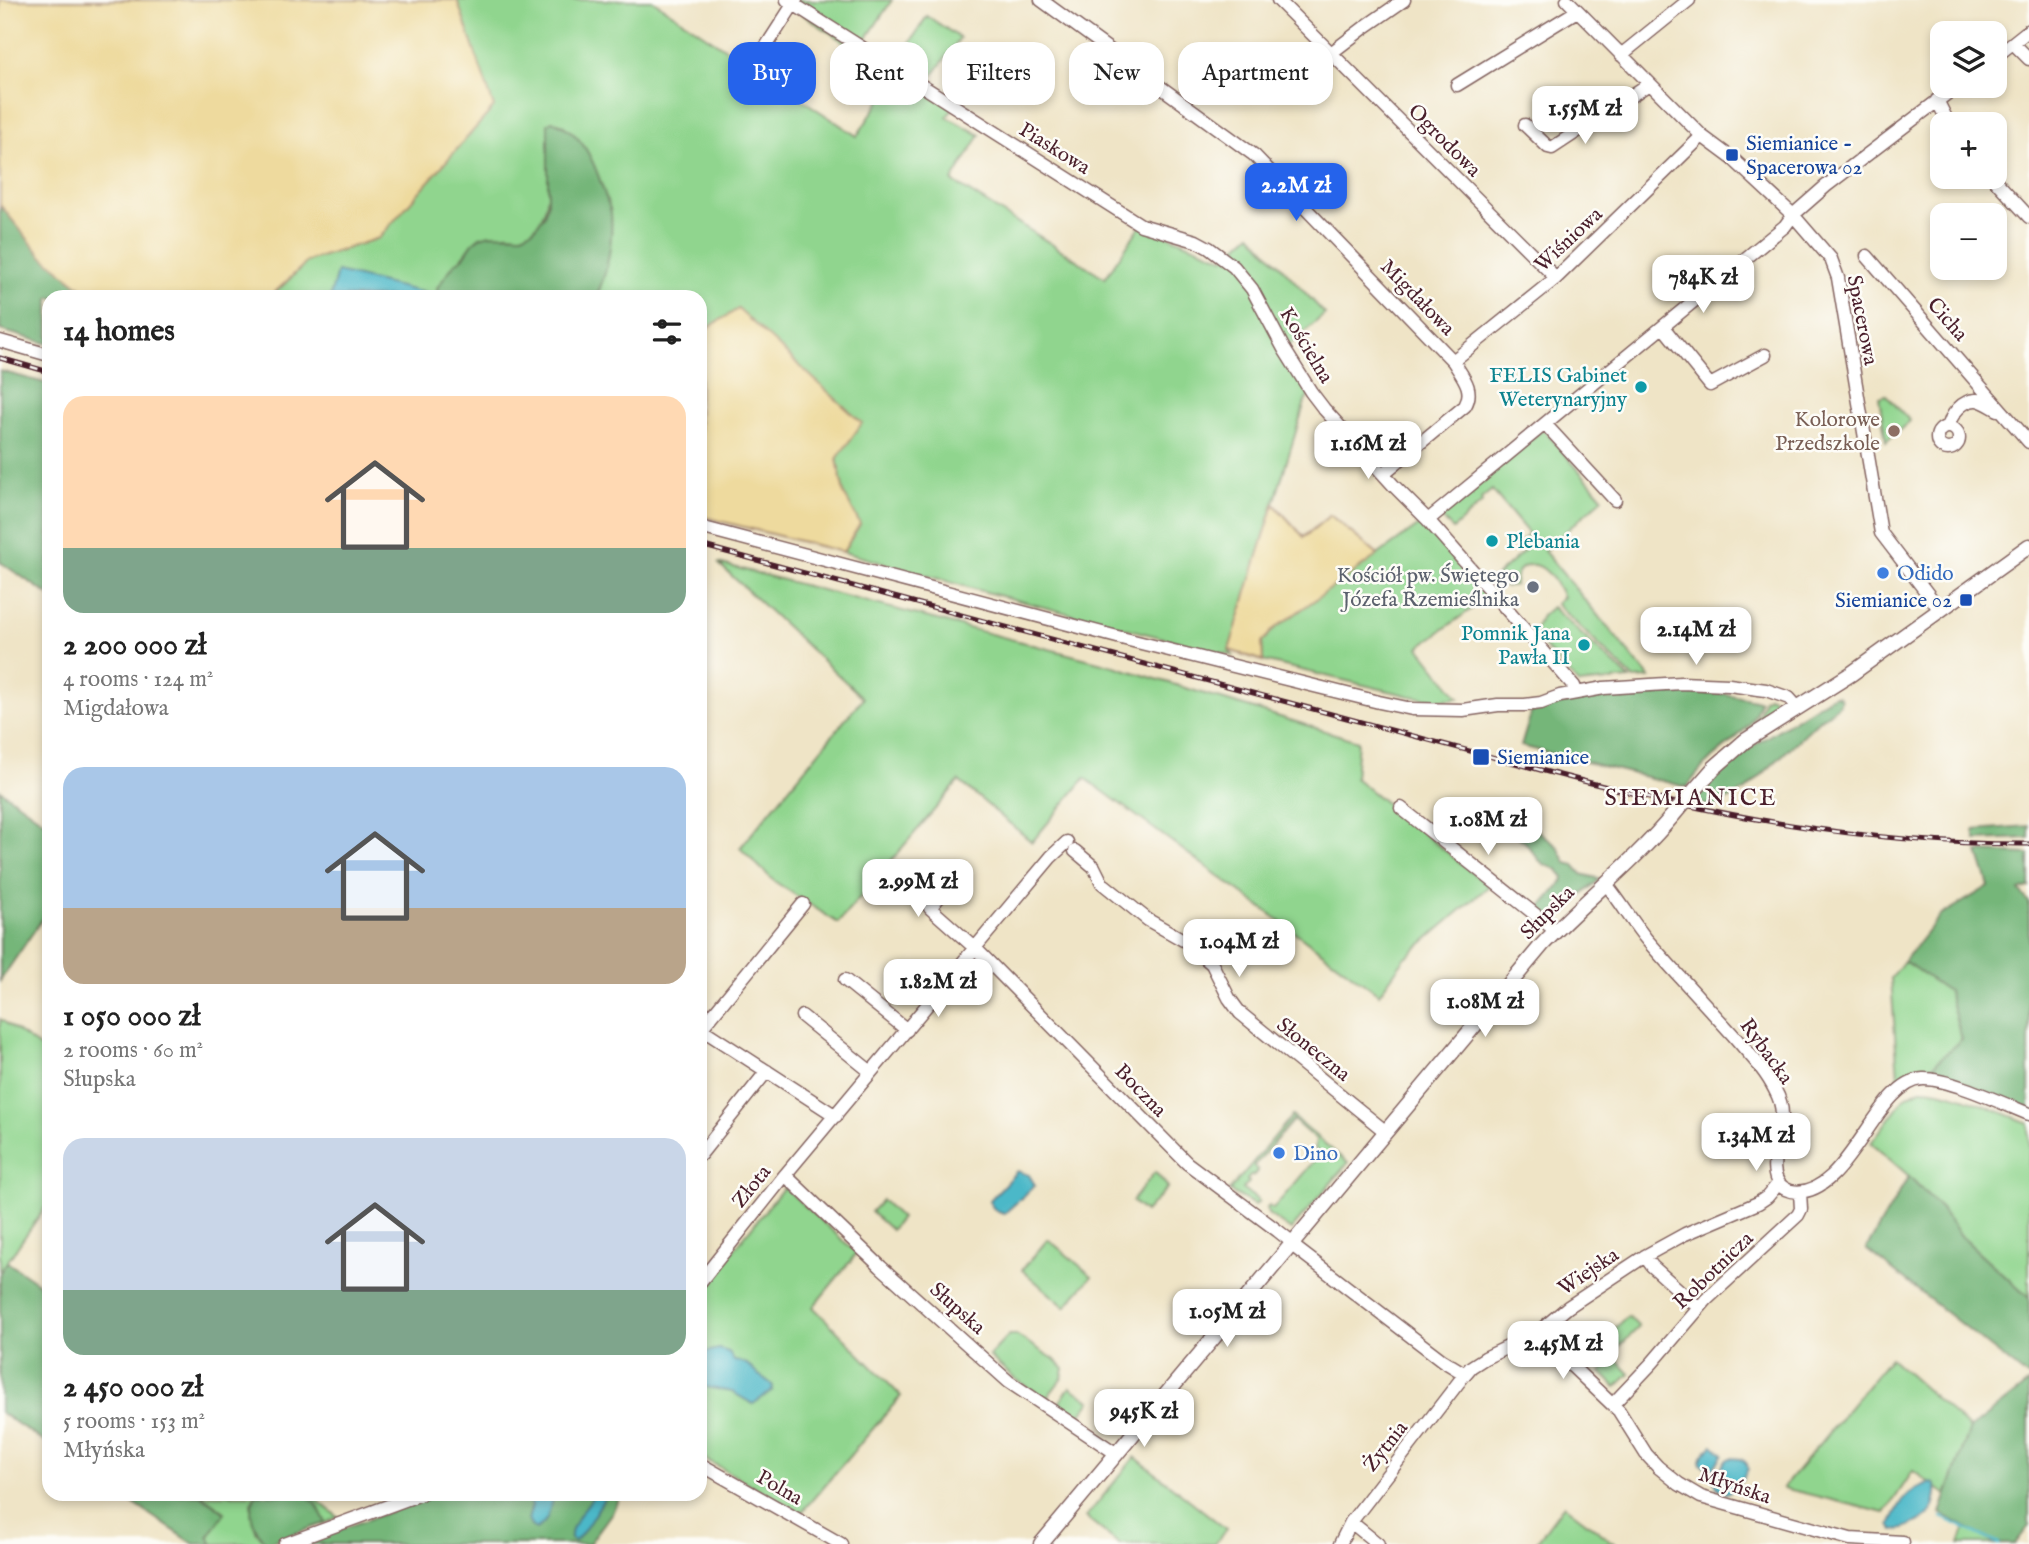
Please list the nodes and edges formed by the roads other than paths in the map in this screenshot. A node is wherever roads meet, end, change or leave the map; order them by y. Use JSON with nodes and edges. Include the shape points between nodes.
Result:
{"nodes":[{"id":1,"x":1041,"y":0,"type":"edge"},
{"id":2,"x":1278,"y":0,"type":"edge"},
{"id":3,"x":1404,"y":0,"type":"edge"},
{"id":4,"x":1567,"y":0,"type":"edge"},
{"id":5,"x":1689,"y":0,"type":"edge"},
{"id":6,"x":792,"y":1,"type":"edge"},
{"id":7,"x":1577,"y":10,"type":"junction"},
{"id":8,"x":2029,"y":30,"type":"edge"},
{"id":9,"x":768,"y":42,"type":"edge"},
{"id":10,"x":1320,"y":42,"type":"edge"},
{"id":11,"x":2013,"y":43,"type":"junction"},
{"id":12,"x":2007,"y":48,"type":"edge"},
{"id":13,"x":1333,"y":51,"type":"edge"},
{"id":14,"x":1333,"y":55,"type":"edge"},
{"id":15,"x":1621,"y":55,"type":"junction"},
{"id":16,"x":2029,"y":59,"type":"edge"},
{"id":17,"x":1649,"y":84,"type":"junction"},
{"id":18,"x":1457,"y":85,"type":"dead end"},
{"id":19,"x":1940,"y":98,"type":"edge"},
{"id":20,"x":1937,"y":100,"type":"junction"},
{"id":21,"x":1944,"y":112,"type":"edge"},
{"id":22,"x":1525,"y":125,"type":"dead end"},
{"id":23,"x":1702,"y":136,"type":"junction"},
{"id":24,"x":2003,"y":189,"type":"edge"},
{"id":25,"x":1793,"y":215,"type":"junction"},
{"id":26,"x":2029,"y":217,"type":"edge"},
{"id":27,"x":1196,"y":241,"type":"joint"},
{"id":28,"x":1867,"y":256,"type":"dead end"},
{"id":29,"x":1556,"y":278,"type":"junction"},
{"id":30,"x":1663,"y":327,"type":"junction"},
{"id":31,"x":0,"y":341,"type":"edge"},
{"id":32,"x":42,"y":353,"type":"edge"},
{"id":33,"x":1765,"y":355,"type":"dead end"},
{"id":34,"x":1453,"y":361,"type":"junction"},
{"id":35,"x":2001,"y":408,"type":"junction"},
{"id":36,"x":1545,"y":424,"type":"junction"},
{"id":37,"x":1949,"y":427,"type":"dead end"},
{"id":38,"x":2029,"y":442,"type":"edge"},
{"id":39,"x":1384,"y":473,"type":"junction"},
{"id":40,"x":1615,"y":500,"type":"dead end"},
{"id":41,"x":1428,"y":520,"type":"junction"},
{"id":42,"x":707,"y":529,"type":"edge"},
{"id":43,"x":2029,"y":546,"type":"edge"},
{"id":44,"x":1940,"y":610,"type":"junction"},
{"id":45,"x":1577,"y":693,"type":"junction"},
{"id":46,"x":1798,"y":708,"type":"junction"},
{"id":47,"x":1401,"y":808,"type":"dead end"},
{"id":48,"x":1071,"y":846,"type":"joint"},
{"id":49,"x":955,"y":878,"type":"dead end"},
{"id":50,"x":1606,"y":884,"type":"junction"},
{"id":51,"x":803,"y":904,"type":"dead end"},
{"id":52,"x":1556,"y":931,"type":"junction"},
{"id":53,"x":975,"y":948,"type":"junction"},
{"id":54,"x":845,"y":980,"type":"dead end"},
{"id":55,"x":802,"y":1016,"type":"dead end"},
{"id":56,"x":707,"y":1020,"type":"edge"},
{"id":57,"x":907,"y":1030,"type":"junction"},
{"id":58,"x":707,"y":1033,"type":"edge"},
{"id":59,"x":767,"y":1072,"type":"junction"},
{"id":60,"x":871,"y":1072,"type":"junction"},
{"id":61,"x":2029,"y":1114,"type":"edge"},
{"id":62,"x":836,"y":1115,"type":"junction"},
{"id":63,"x":1386,"y":1132,"type":"junction"},
{"id":64,"x":707,"y":1145,"type":"edge"},
{"id":65,"x":785,"y":1175,"type":"junction"},
{"id":66,"x":1778,"y":1184,"type":"junction"},
{"id":67,"x":1800,"y":1192,"type":"junction"},
{"id":68,"x":1293,"y":1243,"type":"junction"},
{"id":69,"x":1645,"y":1256,"type":"junction"},
{"id":70,"x":707,"y":1273,"type":"edge"},
{"id":71,"x":1699,"y":1308,"type":"junction"},
{"id":72,"x":1537,"y":1333,"type":"junction"},
{"id":73,"x":1465,"y":1374,"type":"junction"},
{"id":74,"x":1613,"y":1404,"type":"junction"},
{"id":75,"x":1117,"y":1454,"type":"junction"},
{"id":76,"x":707,"y":1468,"type":"edge"},
{"id":77,"x":402,"y":1501,"type":"edge"},
{"id":78,"x":1351,"y":1522,"type":"junction"},
{"id":79,"x":1903,"y":1542,"type":"dead end"},
{"id":80,"x":285,"y":1544,"type":"edge"},
{"id":81,"x":841,"y":1544,"type":"edge"},
{"id":82,"x":1041,"y":1544,"type":"edge"},
{"id":83,"x":1340,"y":1544,"type":"edge"},
{"id":84,"x":1378,"y":1544,"type":"edge"}],
"edges":[{"from":1,"to":34,"type":"street","name":"Migdałowa","via":[[1254,155]]},
{"from":2,"to":10,"type":"street","name":"Ogrodowa"},
{"from":3,"to":13,"type":"street"},
{"from":4,"to":7,"type":"street","name":"Spacerowa"},
{"from":5,"to":15,"type":"street"},
{"from":6,"to":9,"type":"street","name":"Piaskowa"},
{"from":6,"to":27,"type":"street","name":"Piaskowa","via":[[1141,225]]},
{"from":7,"to":15,"type":"street","name":"Spacerowa"},
{"from":7,"to":18,"type":"street"},
{"from":8,"to":11,"type":"street"},
{"from":11,"to":12,"type":"street"},
{"from":11,"to":16,"type":"street"},
{"from":14,"to":29,"type":"street","name":"Ogrodowa"},
{"from":15,"to":17,"type":"street","name":"Spacerowa"},
{"from":17,"to":22,"type":"street","via":[[1552,148]]},
{"from":17,"to":23,"type":"street","name":"Spacerowa"},
{"from":19,"to":20,"type":"street"},
{"from":20,"to":21,"type":"street"},
{"from":20,"to":25,"type":"street"},
{"from":23,"to":25,"type":"street","name":"Spacerowa"},
{"from":23,"to":29,"type":"street","name":"Wiśniowa"},
{"from":24,"to":26,"type":"street"},
{"from":25,"to":30,"type":"street"},
{"from":25,"to":44,"type":"street","name":"Spacerowa","via":[[1831,259],[1838,278],[1881,533]]},
{"from":27,"to":39,"type":"street","name":"Kościelna","via":[[1234,267],[1252,289],[1311,392]]},
{"from":28,"to":35,"type":"street","name":"Cicha"},
{"from":29,"to":34,"type":"street","name":"Wiśniowa"},
{"from":30,"to":33,"type":"street","via":[[1710,385]]},
{"from":30,"to":36,"type":"street"},
{"from":31,"to":32,"type":"street"},
{"from":34,"to":39,"type":"street","name":"Migdałowa","via":[[1470,391],[1465,406]]},
{"from":35,"to":37,"type":"street","via":[[1997,411],[1970,401],[1952,414]]},
{"from":35,"to":38,"type":"street","name":"Cicha"},
{"from":36,"to":40,"type":"street"},
{"from":36,"to":41,"type":"street"},
{"from":39,"to":41,"type":"street","name":"Kościelna"},
{"from":41,"to":45,"type":"street","name":"Kościelna"},
{"from":42,"to":45,"type":"street","via":[[1412,709],[1524,705]]},
{"from":43,"to":44,"type":"main road","name":"Słupska"},
{"from":44,"to":46,"type":"main road","name":"Słupska"},
{"from":45,"to":46,"type":"street","via":[[1651,684],[1729,685],[1782,695]]},
{"from":46,"to":50,"type":"main road","name":"Słupska","bridge":true,"via":[[1714,768],[1641,852]]},
{"from":47,"to":52,"type":"street"},
{"from":48,"to":53,"type":"street","name":"Złota","via":[[1051,857]]},
{"from":48,"to":63,"type":"street","name":"Słoneczna","via":[[1094,867],[1102,883],[1207,959],[1240,1013]]},
{"from":49,"to":53,"type":"street","name":"Boczna","via":[[930,908]]},
{"from":50,"to":52,"type":"main road","name":"Słupska"},
{"from":50,"to":66,"type":"street","name":"Rybacka","via":[[1645,937],[1775,1089],[1782,1113],[1773,1172]]},
{"from":51,"to":56,"type":"street"},
{"from":52,"to":63,"type":"main road","name":"Słupska"},
{"from":53,"to":57,"type":"street","name":"Złota"},
{"from":53,"to":68,"type":"street","name":"Boczna","via":[[1187,1163]]},
{"from":54,"to":57,"type":"street"},
{"from":55,"to":60,"type":"street"},
{"from":57,"to":60,"type":"street","name":"Złota"},
{"from":58,"to":59,"type":"street"},
{"from":59,"to":62,"type":"street"},
{"from":59,"to":64,"type":"street"},
{"from":60,"to":62,"type":"street","name":"Złota"},
{"from":61,"to":67,"type":"street","via":[[1937,1081],[1910,1083],[1891,1098],[1839,1168]]},
{"from":62,"to":65,"type":"street","name":"Złota"},
{"from":63,"to":68,"type":"main road","name":"Słupska"},
{"from":65,"to":70,"type":"street","name":"Złota"},
{"from":65,"to":75,"type":"street","name":"Słupska","via":[[1009,1382]]},
{"from":66,"to":67,"type":"street"},
{"from":66,"to":69,"type":"street","name":"Wiejska","via":[[1758,1203]]},
{"from":67,"to":71,"type":"street","name":"Robotnicza","via":[[1798,1215]]},
{"from":68,"to":73,"type":"street"},
{"from":68,"to":75,"type":"main road","name":"Słupska"},
{"from":69,"to":71,"type":"street"},
{"from":69,"to":72,"type":"street","name":"Wiejska"},
{"from":71,"to":74,"type":"street","name":"Robotnicza"},
{"from":72,"to":73,"type":"street","name":"Wiejska"},
{"from":72,"to":74,"type":"street","name":"Młyńska"},
{"from":73,"to":78,"type":"street","name":"Żytnia"},
{"from":74,"to":79,"type":"street","name":"Młyńska","via":[[1646,1454],[1690,1492],[1850,1539]]},
{"from":75,"to":82,"type":"main road","name":"Słupska"},
{"from":76,"to":81,"type":"street","name":"Polna"},
{"from":77,"to":80,"type":"street"},
{"from":78,"to":83,"type":"street","name":"Żytnia"},
{"from":78,"to":84,"type":"street"}]}
